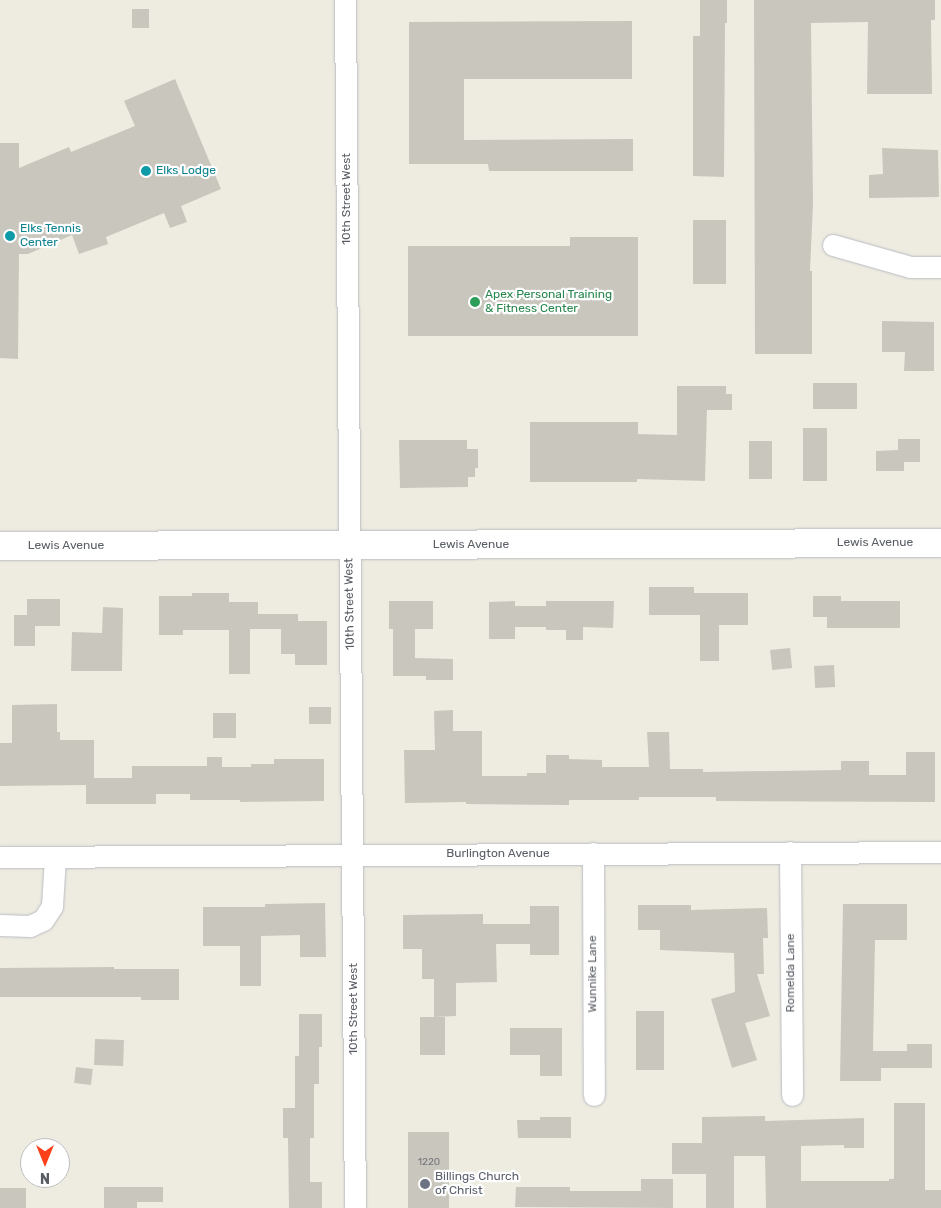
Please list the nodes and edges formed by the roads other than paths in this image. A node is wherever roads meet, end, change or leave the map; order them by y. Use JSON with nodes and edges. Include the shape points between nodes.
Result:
{"nodes":[{"id":1,"x":345,"y":0,"type":"edge"},
{"id":2,"x":833,"y":245,"type":"dead end"},
{"id":3,"x":941,"y":267,"type":"edge"},
{"id":4,"x":941,"y":543,"type":"edge"},
{"id":5,"x":350,"y":545,"type":"junction"},
{"id":6,"x":0,"y":546,"type":"edge"},
{"id":7,"x":790,"y":852,"type":"junction"},
{"id":8,"x":941,"y":852,"type":"edge"},
{"id":9,"x":593,"y":853,"type":"junction"},
{"id":10,"x":352,"y":855,"type":"junction"},
{"id":11,"x":0,"y":857,"type":"edge"},
{"id":12,"x":55,"y":857,"type":"junction"},
{"id":13,"x":0,"y":926,"type":"edge"},
{"id":14,"x":594,"y":1095,"type":"dead end"},
{"id":15,"x":792,"y":1095,"type":"dead end"},
{"id":16,"x":355,"y":1208,"type":"edge"}],
"edges":[{"from":1,"to":5,"type":"street","name":"10th Street West"},
{"from":2,"to":3,"type":"street","via":[[911,267]]},
{"from":4,"to":5,"type":"street","name":"Lewis Avenue"},
{"from":5,"to":6,"type":"street","name":"Lewis Avenue"},
{"from":5,"to":10,"type":"street","name":"10th Street West"},
{"from":7,"to":8,"type":"street","name":"Burlington Avenue"},
{"from":7,"to":9,"type":"street","name":"Burlington Avenue"},
{"from":7,"to":15,"type":"street","name":"Romelda Lane"},
{"from":9,"to":10,"type":"street","name":"Burlington Avenue"},
{"from":9,"to":14,"type":"street","name":"Wunnike Lane"},
{"from":10,"to":12,"type":"street","name":"Burlington Avenue"},
{"from":10,"to":16,"type":"street","name":"10th Street West"},
{"from":11,"to":12,"type":"street","name":"Burlington Avenue"},
{"from":12,"to":13,"type":"street","via":[[52,906],[43,920],[30,926]]}]}
